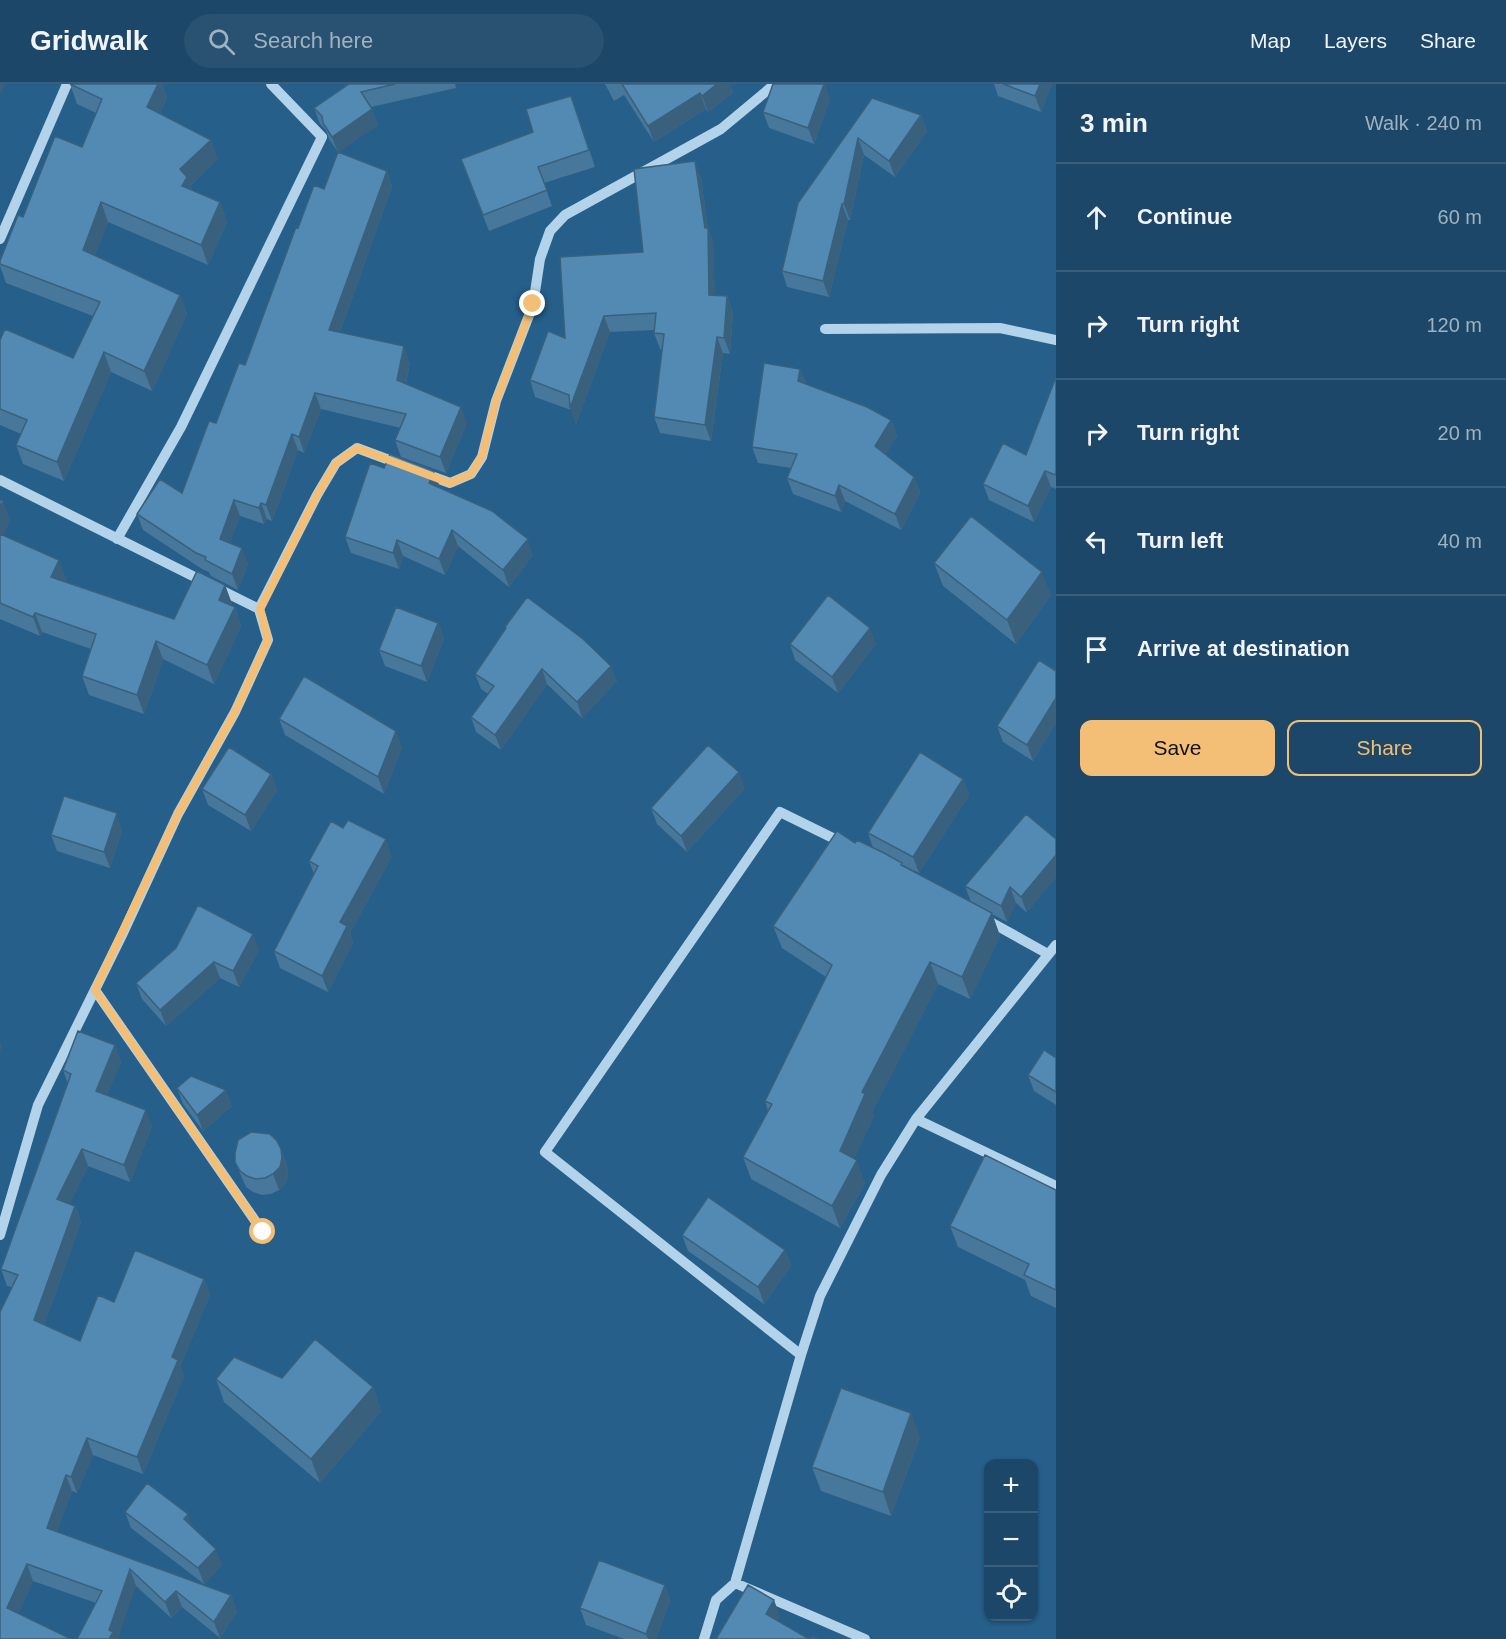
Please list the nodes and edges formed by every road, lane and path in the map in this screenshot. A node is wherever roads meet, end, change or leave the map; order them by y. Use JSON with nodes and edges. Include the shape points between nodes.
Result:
{"nodes":[{"id":1,"x":67,"y":84,"type":"edge"},
{"id":2,"x":271,"y":84,"type":"edge"},
{"id":3,"x":775,"y":84,"type":"edge"},
{"id":4,"x":0,"y":239,"type":"edge"},
{"id":5,"x":825,"y":329,"type":"dead end"},
{"id":6,"x":1056,"y":340,"type":"edge"},
{"id":7,"x":0,"y":480,"type":"edge"},
{"id":8,"x":117,"y":539,"type":"junction"},
{"id":9,"x":260,"y":609,"type":"junction"},
{"id":10,"x":854,"y":848,"type":"edge"},
{"id":11,"x":977,"y":914,"type":"edge"},
{"id":12,"x":1056,"y":945,"type":"edge"},
{"id":13,"x":1048,"y":954,"type":"junction"},
{"id":14,"x":95,"y":990,"type":"junction"},
{"id":15,"x":916,"y":1119,"type":"junction"},
{"id":16,"x":1056,"y":1186,"type":"edge"},
{"id":17,"x":263,"y":1232,"type":"dead end"},
{"id":18,"x":0,"y":1235,"type":"edge"},
{"id":19,"x":801,"y":1355,"type":"junction"},
{"id":20,"x":735,"y":1583,"type":"junction"},
{"id":21,"x":704,"y":1639,"type":"edge"},
{"id":22,"x":865,"y":1639,"type":"edge"}],
"edges":[{"from":1,"to":4,"type":"street"},
{"from":2,"to":8,"type":"street","via":[[322,137],[181,427]]},
{"from":3,"to":9,"type":"street","via":[[721,129],[566,215],[550,231],[540,259],[533,304],[496,401],[482,456],[471,474],[450,483],[357,448],[336,463]]},
{"from":5,"to":6,"type":"street","via":[[1000,328]]},
{"from":7,"to":8,"type":"street"},
{"from":8,"to":9,"type":"street"},
{"from":9,"to":14,"type":"street","via":[[268,640],[235,712],[178,814]]},
{"from":10,"to":19,"type":"street","via":[[780,812],[545,1152]]},
{"from":11,"to":13,"type":"street"},
{"from":12,"to":13,"type":"street"},
{"from":13,"to":15,"type":"street"},
{"from":14,"to":17,"type":"street"},
{"from":14,"to":18,"type":"street","via":[[38,1105]]},
{"from":15,"to":16,"type":"street"},
{"from":15,"to":19,"type":"street","via":[[880,1175],[820,1296]]},
{"from":19,"to":20,"type":"street"},
{"from":20,"to":21,"type":"street","via":[[716,1600]]},
{"from":20,"to":22,"type":"street"}]}
